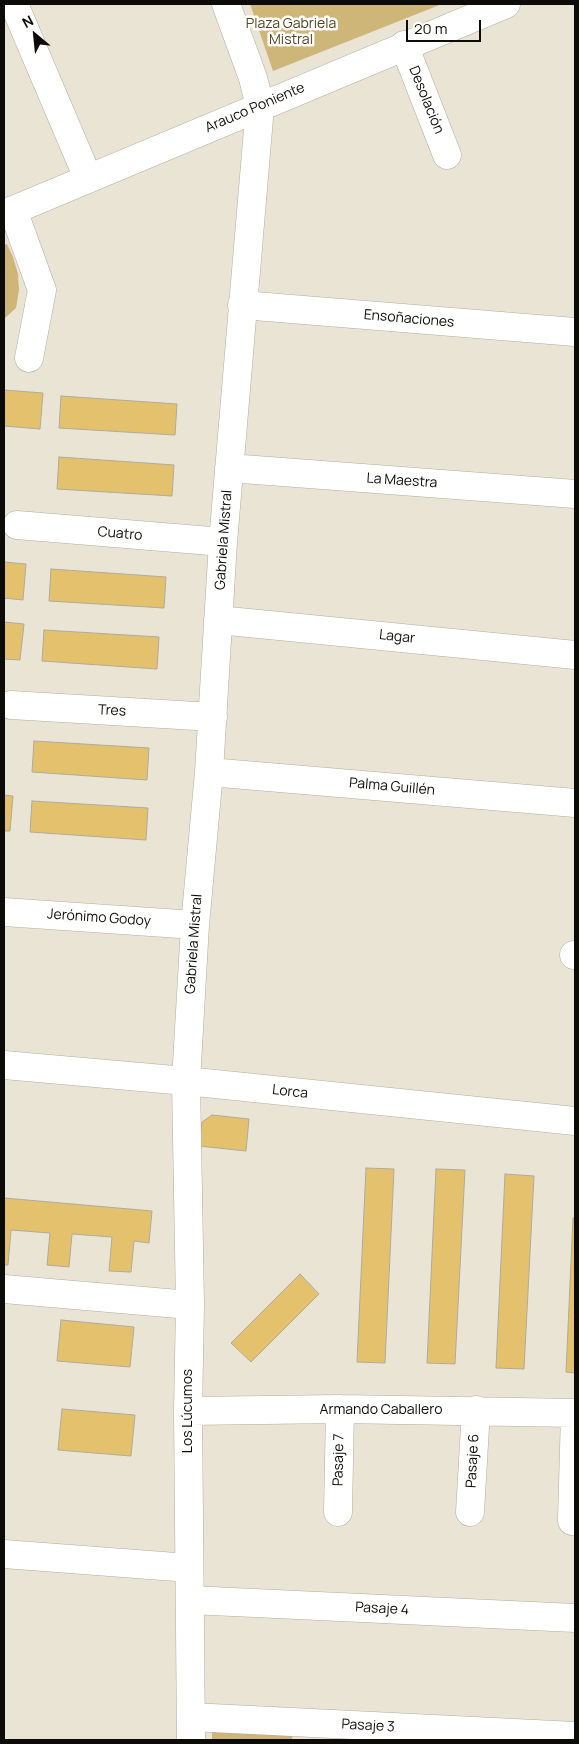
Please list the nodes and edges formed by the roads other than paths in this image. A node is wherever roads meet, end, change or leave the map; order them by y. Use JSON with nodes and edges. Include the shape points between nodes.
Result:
{"nodes":[{"id":1,"x":14,"y":4,"type":"edge"},
{"id":2,"x":226,"y":4,"type":"edge"},
{"id":3,"x":506,"y":4,"type":"edge"},
{"id":4,"x":404,"y":45,"type":"junction"},
{"id":5,"x":260,"y":106,"type":"junction"},
{"id":6,"x":447,"y":155,"type":"dead end"},
{"id":7,"x":88,"y":178,"type":"junction"},
{"id":8,"x":8,"y":212,"type":"edge"},
{"id":9,"x":242,"y":305,"type":"junction"},
{"id":10,"x":575,"y":332,"type":"edge"},
{"id":11,"x":29,"y":358,"type":"dead end"},
{"id":12,"x":229,"y":468,"type":"junction"},
{"id":13,"x":575,"y":494,"type":"edge"},
{"id":14,"x":17,"y":525,"type":"dead end"},
{"id":15,"x":223,"y":542,"type":"junction"},
{"id":16,"x":218,"y":620,"type":"junction"},
{"id":17,"x":575,"y":655,"type":"edge"},
{"id":18,"x":11,"y":705,"type":"dead end"},
{"id":19,"x":213,"y":717,"type":"junction"},
{"id":20,"x":209,"y":772,"type":"junction"},
{"id":21,"x":575,"y":803,"type":"edge"},
{"id":22,"x":4,"y":912,"type":"edge"},
{"id":23,"x":195,"y":925,"type":"junction"},
{"id":24,"x":4,"y":1065,"type":"edge"},
{"id":25,"x":186,"y":1081,"type":"junction"},
{"id":26,"x":575,"y":1121,"type":"edge"},
{"id":27,"x":4,"y":1289,"type":"edge"},
{"id":28,"x":190,"y":1305,"type":"junction"},
{"id":29,"x":340,"y":1409,"type":"junction"},
{"id":30,"x":476,"y":1410,"type":"junction"},
{"id":31,"x":188,"y":1411,"type":"junction"},
{"id":32,"x":575,"y":1413,"type":"edge"},
{"id":33,"x":338,"y":1512,"type":"dead end"},
{"id":34,"x":470,"y":1512,"type":"dead end"},
{"id":35,"x":572,"y":1521,"type":"dead end"},
{"id":36,"x":4,"y":1554,"type":"edge"},
{"id":37,"x":189,"y":1568,"type":"junction"},
{"id":38,"x":190,"y":1600,"type":"junction"},
{"id":39,"x":575,"y":1618,"type":"edge"},
{"id":40,"x":191,"y":1729,"type":"edge"},
{"id":41,"x":575,"y":1736,"type":"edge"}],
"edges":[{"from":1,"to":7,"type":"street"},
{"from":2,"to":5,"type":"street","name":"Gabriela Mistral"},
{"from":3,"to":4,"type":"street","name":"Arauco Poniente"},
{"from":4,"to":5,"type":"street","name":"Arauco Poniente"},
{"from":4,"to":6,"type":"street","name":"Desolación"},
{"from":5,"to":7,"type":"street","name":"Arauco Poniente"},
{"from":5,"to":9,"type":"street","name":"Gabriela Mistral"},
{"from":7,"to":8,"type":"street","name":"Arauco Poniente"},
{"from":8,"to":11,"type":"street","via":[[42,290]]},
{"from":9,"to":10,"type":"street","name":"Ensoñaciones"},
{"from":9,"to":12,"type":"street","name":"Gabriela Mistral"},
{"from":12,"to":13,"type":"street","name":"La Maestra"},
{"from":12,"to":15,"type":"street","name":"Gabriela Mistral"},
{"from":14,"to":15,"type":"street","name":"Cuatro"},
{"from":15,"to":16,"type":"street","name":"Gabriela Mistral"},
{"from":16,"to":17,"type":"street","name":"Lagar"},
{"from":16,"to":19,"type":"street","name":"Gabriela Mistral"},
{"from":18,"to":19,"type":"street","name":"Tres"},
{"from":19,"to":20,"type":"street","name":"Gabriela Mistral"},
{"from":20,"to":21,"type":"street","name":"Palma Guillén"},
{"from":20,"to":23,"type":"street","name":"Gabriela Mistral"},
{"from":22,"to":23,"type":"street","name":"Jerónimo Godoy"},
{"from":23,"to":25,"type":"street","name":"Gabriela Mistral"},
{"from":24,"to":25,"type":"street","name":"Lorca"},
{"from":25,"to":26,"type":"street","name":"Lorca"},
{"from":25,"to":28,"type":"street","name":"Los Lúcumos"},
{"from":27,"to":28,"type":"street"},
{"from":28,"to":31,"type":"street","name":"Los Lúcumos"},
{"from":29,"to":30,"type":"street","name":"Armando Caballero"},
{"from":29,"to":31,"type":"street","name":"Armando Caballero"},
{"from":29,"to":33,"type":"street","name":"Pasaje 7"},
{"from":30,"to":32,"type":"street","name":"Armando Caballero"},
{"from":30,"to":34,"type":"street","name":"Pasaje 6"},
{"from":31,"to":37,"type":"street","name":"Los Lúcumos"},
{"from":32,"to":35,"type":"street"},
{"from":36,"to":37,"type":"street"},
{"from":37,"to":38,"type":"street","name":"Los Lúcumos"},
{"from":38,"to":39,"type":"street","name":"Pasaje 4"},
{"from":38,"to":40,"type":"street","name":"Los Lúcumos"},
{"from":40,"to":41,"type":"street","name":"Pasaje 3"}]}
